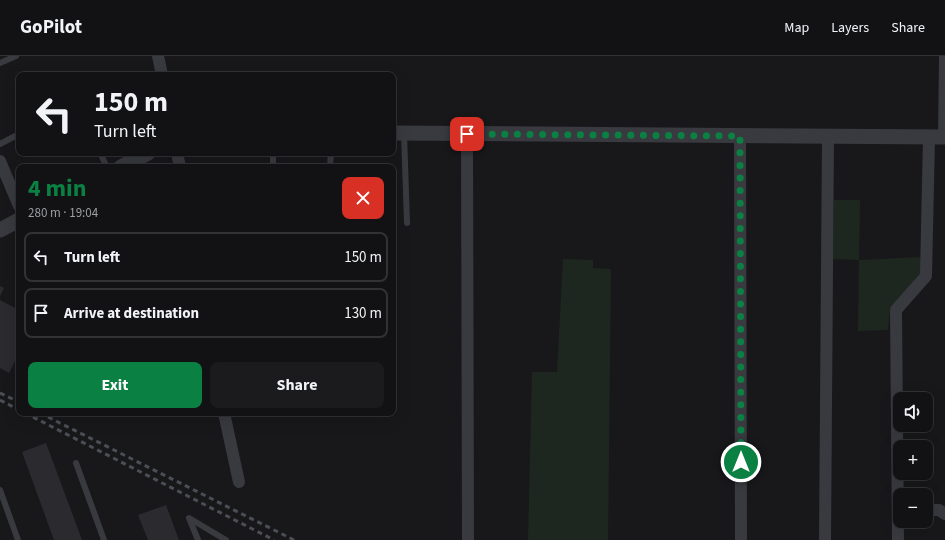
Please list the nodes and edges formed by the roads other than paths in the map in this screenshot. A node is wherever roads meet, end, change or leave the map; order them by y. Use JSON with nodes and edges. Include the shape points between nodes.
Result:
{"nodes":[{"id":1,"x":16,"y":56,"type":"edge"},
{"id":2,"x":158,"y":56,"type":"edge"},
{"id":3,"x":944,"y":56,"type":"edge"},
{"id":4,"x":0,"y":63,"type":"edge"},
{"id":5,"x":161,"y":72,"type":"edge"},
{"id":6,"x":398,"y":133,"type":"edge"},
{"id":7,"x":467,"y":134,"type":"junction"},
{"id":8,"x":16,"y":136,"type":"edge"},
{"id":9,"x":740,"y":136,"type":"junction"},
{"id":10,"x":828,"y":136,"type":"junction"},
{"id":11,"x":939,"y":137,"type":"edge"},
{"id":12,"x":0,"y":144,"type":"edge"},
{"id":13,"x":142,"y":156,"type":"edge"},
{"id":14,"x":0,"y":161,"type":"edge"},
{"id":15,"x":127,"y":164,"type":"edge"},
{"id":16,"x":16,"y":199,"type":"edge"},
{"id":17,"x":16,"y":222,"type":"edge"},
{"id":18,"x":407,"y":223,"type":"dead end"},
{"id":19,"x":0,"y":230,"type":"edge"},
{"id":20,"x":225,"y":416,"type":"edge"},
{"id":21,"x":76,"y":463,"type":"dead end"},
{"id":22,"x":239,"y":482,"type":"dead end"},
{"id":23,"x":899,"y":488,"type":"edge"},
{"id":24,"x":0,"y":490,"type":"edge"},
{"id":25,"x":933,"y":510,"type":"edge"},
{"id":26,"x":945,"y":514,"type":"edge"},
{"id":27,"x":898,"y":528,"type":"edge"},
{"id":28,"x":18,"y":540,"type":"edge"},
{"id":29,"x":104,"y":540,"type":"edge"},
{"id":30,"x":198,"y":540,"type":"edge"},
{"id":31,"x":226,"y":540,"type":"edge"},
{"id":32,"x":468,"y":540,"type":"edge"},
{"id":33,"x":741,"y":540,"type":"edge"},
{"id":34,"x":826,"y":540,"type":"edge"},
{"id":35,"x":898,"y":540,"type":"edge"}],
"edges":[{"from":1,"to":4,"type":"lane"},
{"from":2,"to":5,"type":"street"},
{"from":3,"to":11,"type":"street"},
{"from":6,"to":7,"type":"street"},
{"from":6,"to":18,"type":"lane"},
{"from":7,"to":9,"type":"street"},
{"from":7,"to":32,"type":"street"},
{"from":8,"to":12,"type":"lane"},
{"from":9,"to":10,"type":"street"},
{"from":9,"to":33,"type":"street"},
{"from":10,"to":11,"type":"street"},
{"from":10,"to":34,"type":"street"},
{"from":11,"to":23,"type":"street","via":[[926,276],[896,310]]},
{"from":13,"to":15,"type":"street"},
{"from":14,"to":16,"type":"street"},
{"from":17,"to":19,"type":"street"},
{"from":20,"to":22,"type":"street"},
{"from":21,"to":29,"type":"lane"},
{"from":24,"to":28,"type":"lane"},
{"from":25,"to":26,"type":"street"},
{"from":27,"to":35,"type":"street"},
{"from":30,"to":31,"type":"lane","via":[[189,518]]}]}
